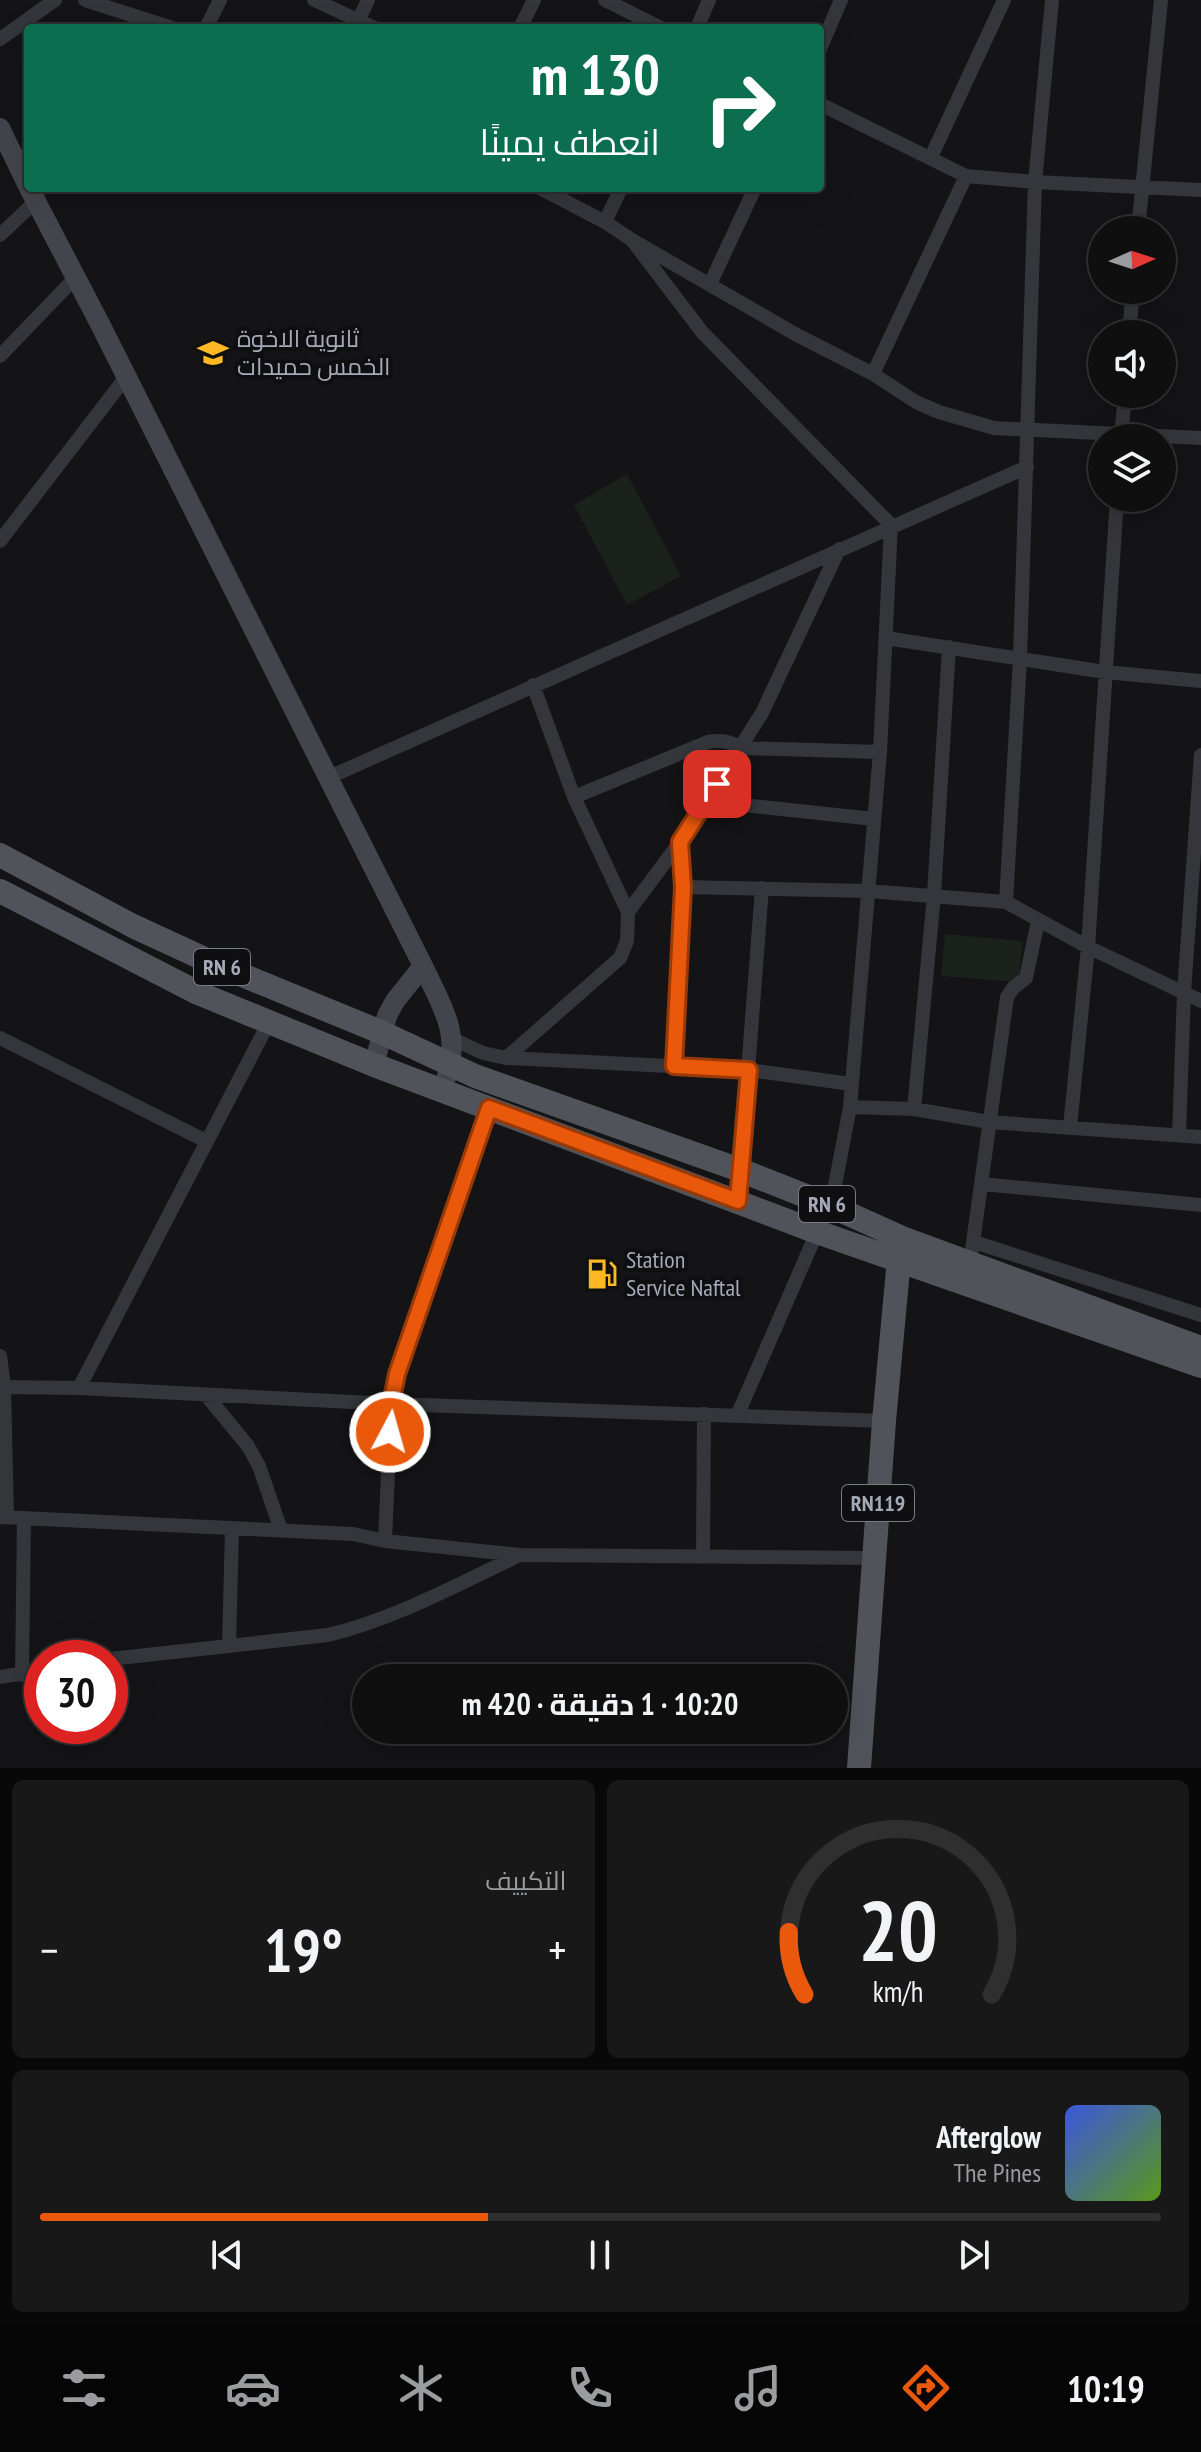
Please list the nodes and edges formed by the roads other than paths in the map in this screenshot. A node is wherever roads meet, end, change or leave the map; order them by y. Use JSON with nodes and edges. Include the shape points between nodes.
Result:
{"nodes":[{"id":1,"x":55,"y":0,"type":"edge"},
{"id":2,"x":85,"y":0,"type":"edge"},
{"id":3,"x":220,"y":0,"type":"edge"},
{"id":4,"x":314,"y":0,"type":"edge"},
{"id":5,"x":368,"y":0,"type":"edge"},
{"id":6,"x":534,"y":0,"type":"edge"},
{"id":7,"x":605,"y":0,"type":"edge"},
{"id":8,"x":709,"y":0,"type":"edge"},
{"id":9,"x":841,"y":0,"type":"edge"},
{"id":10,"x":1004,"y":0,"type":"edge"},
{"id":11,"x":1052,"y":0,"type":"edge"},
{"id":12,"x":1161,"y":0,"type":"edge"},
{"id":13,"x":160,"y":24,"type":"edge"},
{"id":14,"x":208,"y":24,"type":"edge"},
{"id":15,"x":357,"y":24,"type":"edge"},
{"id":16,"x":522,"y":24,"type":"edge"},
{"id":17,"x":653,"y":24,"type":"edge"},
{"id":18,"x":699,"y":24,"type":"edge"},
{"id":19,"x":0,"y":39,"type":"edge"},
{"id":20,"x":824,"y":40,"type":"edge"},
{"id":21,"x":824,"y":106,"type":"edge"},
{"id":22,"x":0,"y":128,"type":"edge"},
{"id":23,"x":931,"y":157,"type":"junction"},
{"id":24,"x":966,"y":176,"type":"junction"},
{"id":25,"x":24,"y":178,"type":"edge"},
{"id":26,"x":1035,"y":182,"type":"junction"},
{"id":27,"x":1141,"y":186,"type":"junction"},
{"id":28,"x":1201,"y":190,"type":"edge"},
{"id":29,"x":31,"y":192,"type":"edge"},
{"id":30,"x":548,"y":192,"type":"edge"},
{"id":31,"x":619,"y":192,"type":"edge"},
{"id":32,"x":753,"y":192,"type":"edge"},
{"id":33,"x":1139,"y":216,"type":"edge"},
{"id":34,"x":605,"y":222,"type":"junction"},
{"id":35,"x":0,"y":235,"type":"edge"},
{"id":36,"x":632,"y":240,"type":"junction"},
{"id":37,"x":75,"y":278,"type":"junction"},
{"id":38,"x":710,"y":284,"type":"junction"},
{"id":39,"x":0,"y":356,"type":"edge"},
{"id":40,"x":873,"y":374,"type":"junction"},
{"id":41,"x":126,"y":377,"type":"junction"},
{"id":42,"x":1026,"y":430,"type":"junction"},
{"id":43,"x":1088,"y":434,"type":"edge"},
{"id":44,"x":1176,"y":437,"type":"edge"},
{"id":45,"x":1201,"y":438,"type":"edge"},
{"id":46,"x":1027,"y":467,"type":"junction"},
{"id":47,"x":1116,"y":512,"type":"edge"},
{"id":48,"x":891,"y":525,"type":"junction"},
{"id":49,"x":0,"y":541,"type":"edge"},
{"id":50,"x":839,"y":549,"type":"junction"},
{"id":51,"x":886,"y":638,"type":"junction"},
{"id":52,"x":949,"y":647,"type":"junction"},
{"id":53,"x":1020,"y":659,"type":"junction"},
{"id":54,"x":1105,"y":672,"type":"junction"},
{"id":55,"x":1201,"y":681,"type":"edge"},
{"id":56,"x":533,"y":685,"type":"junction"},
{"id":57,"x":741,"y":748,"type":"junction"},
{"id":58,"x":880,"y":752,"type":"junction"},
{"id":59,"x":1201,"y":755,"type":"edge"},
{"id":60,"x":327,"y":778,"type":"junction"},
{"id":61,"x":574,"y":797,"type":"junction"},
{"id":62,"x":705,"y":801,"type":"junction"},
{"id":63,"x":874,"y":819,"type":"junction"},
{"id":64,"x":680,"y":842,"type":"junction"},
{"id":65,"x":0,"y":855,"type":"edge"},
{"id":66,"x":683,"y":887,"type":"junction"},
{"id":67,"x":762,"y":888,"type":"junction"},
{"id":68,"x":0,"y":891,"type":"edge"},
{"id":69,"x":869,"y":891,"type":"junction"},
{"id":70,"x":934,"y":895,"type":"junction"},
{"id":71,"x":1006,"y":902,"type":"junction"},
{"id":72,"x":628,"y":912,"type":"junction"},
{"id":73,"x":1038,"y":921,"type":"junction"},
{"id":74,"x":1088,"y":947,"type":"junction"},
{"id":75,"x":423,"y":966,"type":"junction"},
{"id":76,"x":1184,"y":992,"type":"junction"},
{"id":77,"x":1201,"y":1001,"type":"edge"},
{"id":78,"x":269,"y":1022,"type":"junction"},
{"id":79,"x":383,"y":1033,"type":"junction"},
{"id":80,"x":0,"y":1038,"type":"edge"},
{"id":81,"x":453,"y":1039,"type":"junction"},
{"id":82,"x":506,"y":1058,"type":"junction"},
{"id":83,"x":374,"y":1065,"type":"junction"},
{"id":84,"x":450,"y":1065,"type":"junction"},
{"id":85,"x":674,"y":1066,"type":"junction"},
{"id":86,"x":749,"y":1070,"type":"junction"},
{"id":87,"x":851,"y":1084,"type":"junction"},
{"id":88,"x":442,"y":1091,"type":"junction"},
{"id":89,"x":850,"y":1107,"type":"junction"},
{"id":90,"x":489,"y":1108,"type":"junction"},
{"id":91,"x":914,"y":1109,"type":"junction"},
{"id":92,"x":989,"y":1122,"type":"junction"},
{"id":93,"x":1070,"y":1127,"type":"junction"},
{"id":94,"x":1179,"y":1135,"type":"junction"},
{"id":95,"x":1201,"y":1137,"type":"edge"},
{"id":96,"x":206,"y":1141,"type":"junction"},
{"id":97,"x":740,"y":1170,"type":"junction"},
{"id":98,"x":982,"y":1184,"type":"junction"},
{"id":99,"x":738,"y":1201,"type":"junction"},
{"id":100,"x":1201,"y":1205,"type":"edge"},
{"id":101,"x":831,"y":1206,"type":"junction"},
{"id":102,"x":817,"y":1232,"type":"junction"},
{"id":103,"x":900,"y":1250,"type":"junction"},
{"id":104,"x":972,"y":1253,"type":"junction"},
{"id":105,"x":1194,"y":1312,"type":"edge"},
{"id":106,"x":1190,"y":1344,"type":"edge"},
{"id":107,"x":0,"y":1356,"type":"edge"},
{"id":108,"x":1201,"y":1366,"type":"edge"},
{"id":109,"x":2,"y":1387,"type":"edge"},
{"id":110,"x":79,"y":1388,"type":"junction"},
{"id":111,"x":206,"y":1395,"type":"junction"},
{"id":112,"x":391,"y":1404,"type":"junction"},
{"id":113,"x":704,"y":1414,"type":"junction"},
{"id":114,"x":737,"y":1416,"type":"junction"},
{"id":115,"x":884,"y":1421,"type":"junction"},
{"id":116,"x":4,"y":1517,"type":"edge"},
{"id":117,"x":24,"y":1518,"type":"junction"},
{"id":118,"x":232,"y":1528,"type":"junction"},
{"id":119,"x":281,"y":1530,"type":"junction"},
{"id":120,"x":385,"y":1541,"type":"junction"},
{"id":121,"x":520,"y":1555,"type":"junction"},
{"id":122,"x":703,"y":1556,"type":"junction"},
{"id":123,"x":874,"y":1558,"type":"junction"},
{"id":124,"x":229,"y":1646,"type":"junction"},
{"id":125,"x":128,"y":1657,"type":"edge"},
{"id":126,"x":22,"y":1675,"type":"joint"},
{"id":127,"x":0,"y":1677,"type":"edge"},
{"id":128,"x":859,"y":1768,"type":"edge"}],
"edges":[{"from":1,"to":19,"type":"street"},
{"from":2,"to":13,"type":"street"},
{"from":3,"to":14,"type":"street"},
{"from":4,"to":15,"type":"street"},
{"from":5,"to":15,"type":"street"},
{"from":6,"to":16,"type":"street"},
{"from":7,"to":17,"type":"street"},
{"from":8,"to":18,"type":"street"},
{"from":9,"to":20,"type":"street"},
{"from":10,"to":23,"type":"street"},
{"from":11,"to":26,"type":"street"},
{"from":12,"to":27,"type":"street"},
{"from":21,"to":23,"type":"street"},
{"from":22,"to":25,"type":"main road"},
{"from":23,"to":24,"type":"street"},
{"from":24,"to":26,"type":"street"},
{"from":24,"to":40,"type":"street"},
{"from":26,"to":27,"type":"street"},
{"from":26,"to":42,"type":"street"},
{"from":27,"to":28,"type":"street"},
{"from":27,"to":33,"type":"street"},
{"from":29,"to":35,"type":"street"},
{"from":29,"to":37,"type":"main road"},
{"from":30,"to":34,"type":"street"},
{"from":31,"to":34,"type":"street"},
{"from":32,"to":38,"type":"street"},
{"from":34,"to":36,"type":"street"},
{"from":36,"to":38,"type":"street"},
{"from":36,"to":48,"type":"street","via":[[702,332]]},
{"from":37,"to":39,"type":"street"},
{"from":37,"to":41,"type":"main road"},
{"from":38,"to":40,"type":"street"},
{"from":40,"to":42,"type":"street","via":[[939,412],[994,428]]},
{"from":41,"to":49,"type":"street"},
{"from":41,"to":60,"type":"main road"},
{"from":42,"to":43,"type":"street"},
{"from":42,"to":46,"type":"street"},
{"from":44,"to":45,"type":"street"},
{"from":46,"to":48,"type":"street"},
{"from":46,"to":53,"type":"street"},
{"from":47,"to":54,"type":"street"},
{"from":48,"to":50,"type":"street"},
{"from":48,"to":51,"type":"street"},
{"from":50,"to":56,"type":"street"},
{"from":50,"to":57,"type":"street"},
{"from":51,"to":52,"type":"street"},
{"from":51,"to":58,"type":"street"},
{"from":52,"to":53,"type":"street"},
{"from":52,"to":70,"type":"street"},
{"from":53,"to":54,"type":"street"},
{"from":53,"to":71,"type":"street"},
{"from":54,"to":55,"type":"street"},
{"from":54,"to":74,"type":"street"},
{"from":56,"to":60,"type":"street"},
{"from":56,"to":61,"type":"street"},
{"from":57,"to":58,"type":"street"},
{"from":57,"to":61,"type":"street","via":[[726,741],[708,742]]},
{"from":57,"to":62,"type":"street"},
{"from":58,"to":63,"type":"street"},
{"from":59,"to":76,"type":"street"},
{"from":60,"to":75,"type":"main road"},
{"from":61,"to":72,"type":"street"},
{"from":62,"to":63,"type":"street"},
{"from":62,"to":64,"type":"street"},
{"from":63,"to":69,"type":"street"},
{"from":64,"to":66,"type":"street"},
{"from":64,"to":72,"type":"street"},
{"from":65,"to":79,"type":"main road","number":"RN 6","via":[[133,926]]},
{"from":66,"to":67,"type":"street"},
{"from":66,"to":85,"type":"street"},
{"from":67,"to":69,"type":"street"},
{"from":67,"to":86,"type":"street"},
{"from":68,"to":78,"type":"main road","number":"RN 6","via":[[198,993]]},
{"from":69,"to":70,"type":"street"},
{"from":69,"to":87,"type":"street"},
{"from":70,"to":71,"type":"street"},
{"from":70,"to":91,"type":"street"},
{"from":71,"to":73,"type":"street"},
{"from":72,"to":82,"type":"street","via":[[620,958]]},
{"from":73,"to":74,"type":"street"},
{"from":73,"to":92,"type":"street","via":[[1026,978],[1007,997]]},
{"from":74,"to":76,"type":"street"},
{"from":74,"to":93,"type":"street"},
{"from":75,"to":79,"type":"main road","via":[[395,1001]]},
{"from":75,"to":81,"type":"main road"},
{"from":76,"to":77,"type":"street"},
{"from":76,"to":94,"type":"street"},
{"from":78,"to":83,"type":"main road","number":"RN 6"},
{"from":78,"to":96,"type":"street"},
{"from":79,"to":83,"type":"main road"},
{"from":79,"to":84,"type":"main road","number":"RN 6"},
{"from":80,"to":96,"type":"street"},
{"from":81,"to":82,"type":"street"},
{"from":81,"to":84,"type":"main road"},
{"from":82,"to":85,"type":"street"},
{"from":83,"to":88,"type":"main road","number":"RN 6"},
{"from":84,"to":88,"type":"main road"},
{"from":84,"to":97,"type":"main road","number":"RN 6"},
{"from":85,"to":86,"type":"street"},
{"from":86,"to":87,"type":"street"},
{"from":86,"to":97,"type":"street"},
{"from":87,"to":89,"type":"street"},
{"from":88,"to":90,"type":"main road","number":"RN 6"},
{"from":89,"to":91,"type":"street"},
{"from":89,"to":101,"type":"street"},
{"from":90,"to":99,"type":"main road","number":"RN 6"},
{"from":90,"to":112,"type":"street"},
{"from":91,"to":92,"type":"street"},
{"from":92,"to":93,"type":"street"},
{"from":92,"to":98,"type":"street"},
{"from":93,"to":94,"type":"street"},
{"from":94,"to":95,"type":"street"},
{"from":96,"to":110,"type":"street"},
{"from":97,"to":99,"type":"street"},
{"from":97,"to":101,"type":"main road","number":"RN 6"},
{"from":98,"to":100,"type":"street"},
{"from":98,"to":104,"type":"street"},
{"from":99,"to":102,"type":"main road","number":"RN 6"},
{"from":101,"to":102,"type":"street"},
{"from":101,"to":103,"type":"main road","number":"RN 6"},
{"from":102,"to":103,"type":"main road","number":"RN 6"},
{"from":102,"to":114,"type":"street"},
{"from":103,"to":104,"type":"main road","number":"RN 6"},
{"from":103,"to":108,"type":"main road","number":"RN 6"},
{"from":103,"to":115,"type":"main road","number":"RN119"},
{"from":104,"to":105,"type":"street"},
{"from":104,"to":106,"type":"main road","number":"RN 6"},
{"from":105,"to":106,"type":"street"},
{"from":107,"to":109,"type":"street"},
{"from":109,"to":110,"type":"street"},
{"from":109,"to":116,"type":"street"},
{"from":110,"to":111,"type":"street"},
{"from":111,"to":112,"type":"street"},
{"from":111,"to":119,"type":"street","via":[[248,1446]]},
{"from":112,"to":113,"type":"street"},
{"from":112,"to":120,"type":"street"},
{"from":113,"to":114,"type":"street"},
{"from":113,"to":122,"type":"street"},
{"from":114,"to":115,"type":"street"},
{"from":115,"to":123,"type":"main road","number":"RN119"},
{"from":116,"to":117,"type":"street"},
{"from":117,"to":118,"type":"street"},
{"from":117,"to":126,"type":"street"},
{"from":118,"to":119,"type":"street"},
{"from":118,"to":124,"type":"street"},
{"from":119,"to":120,"type":"street"},
{"from":120,"to":121,"type":"street"},
{"from":121,"to":122,"type":"street"},
{"from":121,"to":124,"type":"street","via":[[349,1630]]},
{"from":122,"to":123,"type":"street"},
{"from":123,"to":128,"type":"main road","number":"RN119"},
{"from":124,"to":125,"type":"street"},
{"from":126,"to":127,"type":"street"}]}
